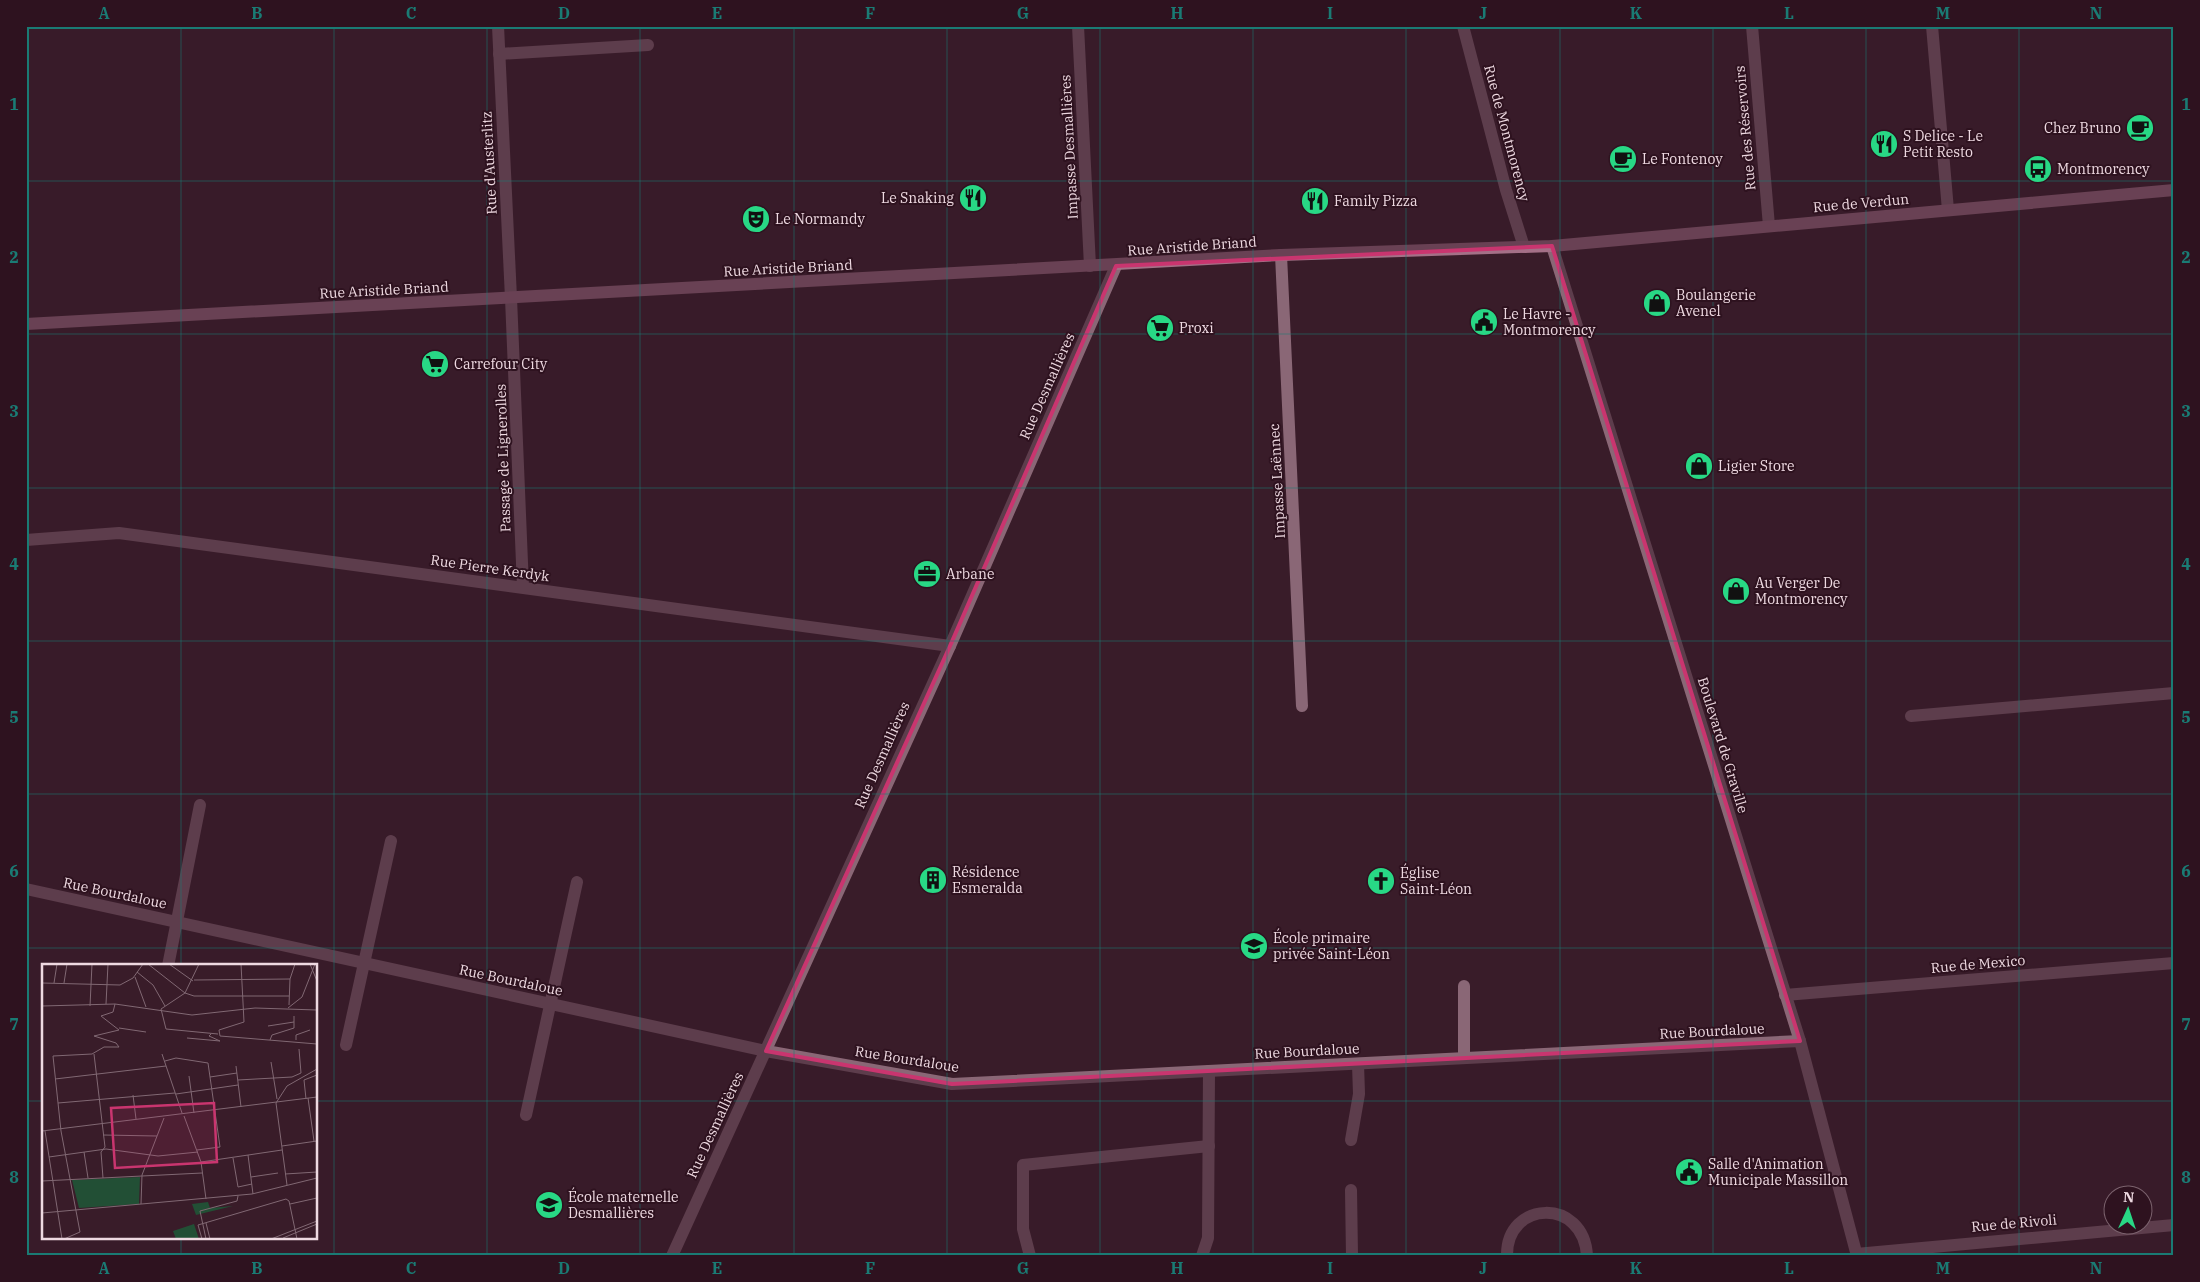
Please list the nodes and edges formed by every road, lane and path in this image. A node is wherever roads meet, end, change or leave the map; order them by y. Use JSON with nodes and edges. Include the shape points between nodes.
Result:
{"nodes":[{"id":1,"x":498,"y":26,"type":"edge"},
{"id":2,"x":1078,"y":26,"type":"edge"},
{"id":3,"x":1463,"y":26,"type":"edge"},
{"id":4,"x":1752,"y":26,"type":"edge"},
{"id":5,"x":1932,"y":26,"type":"edge"},
{"id":6,"x":648,"y":45,"type":"dead end"},
{"id":7,"x":499,"y":54,"type":"junction"},
{"id":8,"x":2174,"y":190,"type":"edge"},
{"id":9,"x":1948,"y":210,"type":"junction"},
{"id":10,"x":1769,"y":226,"type":"junction"},
{"id":11,"x":1552,"y":246,"type":"junction"},
{"id":12,"x":1524,"y":247,"type":"junction"},
{"id":13,"x":1281,"y":255,"type":"junction"},
{"id":14,"x":1090,"y":266,"type":"junction"},
{"id":15,"x":1116,"y":266,"type":"junction"},
{"id":16,"x":512,"y":298,"type":"junction"},
{"id":17,"x":26,"y":324,"type":"edge"},
{"id":18,"x":26,"y":540,"type":"edge"},
{"id":19,"x":523,"y":588,"type":"junction"},
{"id":20,"x":950,"y":646,"type":"junction"},
{"id":21,"x":2174,"y":693,"type":"edge"},
{"id":22,"x":1302,"y":706,"type":"dead end"},
{"id":23,"x":1911,"y":716,"type":"dead end"},
{"id":24,"x":200,"y":806,"type":"dead end"},
{"id":25,"x":391,"y":841,"type":"dead end"},
{"id":26,"x":577,"y":882,"type":"dead end"},
{"id":27,"x":26,"y":889,"type":"edge"},
{"id":28,"x":177,"y":922,"type":"junction"},
{"id":29,"x":2174,"y":963,"type":"edge"},
{"id":30,"x":168,"y":964,"type":"edge"},
{"id":31,"x":365,"y":964,"type":"junction"},
{"id":32,"x":1464,"y":986,"type":"dead end"},
{"id":33,"x":1785,"y":995,"type":"junction"},
{"id":34,"x":552,"y":1004,"type":"junction"},
{"id":35,"x":1800,"y":1041,"type":"junction"},
{"id":36,"x":346,"y":1045,"type":"dead end"},
{"id":37,"x":766,"y":1051,"type":"junction"},
{"id":38,"x":1464,"y":1058,"type":"junction"},
{"id":39,"x":1358,"y":1064,"type":"junction"},
{"id":40,"x":1209,"y":1071,"type":"junction"},
{"id":41,"x":526,"y":1115,"type":"dead end"},
{"id":42,"x":1351,"y":1140,"type":"dead end"},
{"id":43,"x":1208,"y":1146,"type":"junction"},
{"id":44,"x":1351,"y":1190,"type":"dead end"},
{"id":45,"x":2174,"y":1225,"type":"edge"},
{"id":46,"x":1857,"y":1255,"type":"edge"},
{"id":47,"x":672,"y":1256,"type":"edge"},
{"id":48,"x":1030,"y":1256,"type":"edge"},
{"id":49,"x":1202,"y":1256,"type":"edge"},
{"id":50,"x":1352,"y":1256,"type":"edge"},
{"id":51,"x":1507,"y":1256,"type":"edge"},
{"id":52,"x":1587,"y":1256,"type":"edge"}],
"edges":[{"from":1,"to":7,"type":"street","name":"Rue d'Austerlitz"},
{"from":2,"to":14,"type":"street","name":"Impasse Desmallières"},
{"from":3,"to":12,"type":"street","name":"Rue de Montmorency"},
{"from":4,"to":10,"type":"street","name":"Rue des Réservoirs"},
{"from":5,"to":9,"type":"street"},
{"from":6,"to":7,"type":"street"},
{"from":7,"to":16,"type":"street","name":"Rue d'Austerlitz"},
{"from":8,"to":9,"type":"main road","name":"Rue de Verdun"},
{"from":9,"to":10,"type":"main road","name":"Rue de Verdun"},
{"from":10,"to":11,"type":"main road","name":"Rue de Verdun"},
{"from":11,"to":12,"type":"main road","name":"Rue Aristide Briand"},
{"from":11,"to":33,"type":"street","name":"Boulevard de Graville"},
{"from":12,"to":13,"type":"main road","name":"Rue Aristide Briand"},
{"from":13,"to":15,"type":"main road","name":"Rue Aristide Briand"},
{"from":13,"to":22,"type":"street","name":"Impasse Laënnec"},
{"from":14,"to":15,"type":"main road","name":"Rue Aristide Briand"},
{"from":14,"to":16,"type":"main road","name":"Rue Aristide Briand"},
{"from":15,"to":20,"type":"street","name":"Rue Desmallières"},
{"from":16,"to":17,"type":"main road","name":"Rue Aristide Briand"},
{"from":16,"to":19,"type":"street","name":"Passage de Lignerolles"},
{"from":18,"to":19,"type":"street","name":"Rue Pierre Kerdyk","via":[[119,533]]},
{"from":19,"to":20,"type":"street","name":"Rue Pierre Kerdyk"},
{"from":20,"to":37,"type":"street","name":"Rue Desmallières"},
{"from":21,"to":23,"type":"street"},
{"from":24,"to":28,"type":"street"},
{"from":25,"to":31,"type":"street"},
{"from":26,"to":34,"type":"street"},
{"from":27,"to":28,"type":"street","name":"Rue Bourdaloue"},
{"from":28,"to":30,"type":"street"},
{"from":28,"to":31,"type":"street","name":"Rue Bourdaloue"},
{"from":29,"to":33,"type":"street","name":"Rue de Mexico"},
{"from":31,"to":34,"type":"street","name":"Rue Bourdaloue"},
{"from":31,"to":36,"type":"street"},
{"from":32,"to":38,"type":"street"},
{"from":33,"to":35,"type":"street","name":"Boulevard de Graville"},
{"from":34,"to":37,"type":"street","name":"Rue Bourdaloue"},
{"from":34,"to":41,"type":"street"},
{"from":35,"to":38,"type":"street","name":"Rue Bourdaloue"},
{"from":35,"to":46,"type":"street","name":"Boulevard de Graville"},
{"from":37,"to":40,"type":"street","name":"Rue Bourdaloue","via":[[952,1084]]},
{"from":37,"to":47,"type":"street","name":"Rue Desmallières"},
{"from":38,"to":39,"type":"street","name":"Rue Bourdaloue"},
{"from":39,"to":40,"type":"street","name":"Rue Bourdaloue"},
{"from":39,"to":42,"type":"street","via":[[1359,1094]]},
{"from":40,"to":43,"type":"street"},
{"from":43,"to":48,"type":"street","via":[[1023,1165],[1023,1229]]},
{"from":43,"to":49,"type":"street","via":[[1208,1238]]},
{"from":44,"to":50,"type":"street"},
{"from":45,"to":46,"type":"street","name":"Rue de Rivoli"},
{"from":51,"to":52,"type":"street","via":[[1509,1238],[1517,1225],[1531,1215],[1546,1212],[1560,1214],[1572,1221],[1581,1231]]}]}
